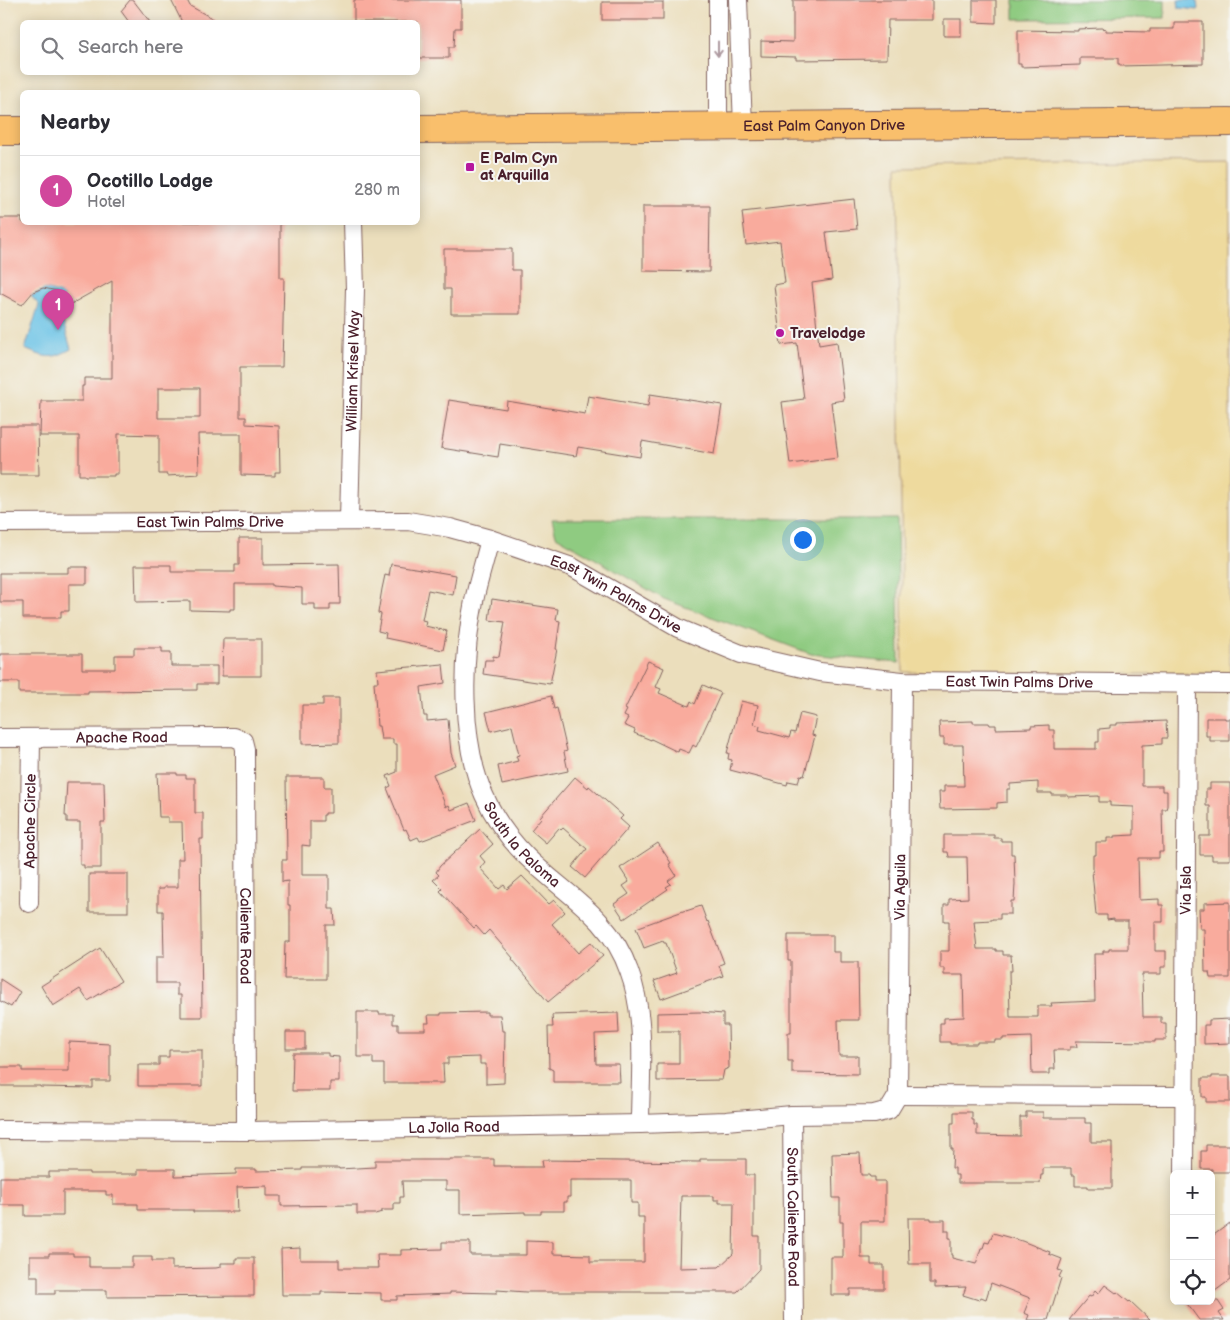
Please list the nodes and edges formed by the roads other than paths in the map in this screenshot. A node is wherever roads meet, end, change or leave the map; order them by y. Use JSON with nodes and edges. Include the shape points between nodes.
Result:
{"nodes":[{"id":1,"x":718,"y":0,"type":"edge"},
{"id":2,"x":738,"y":0,"type":"edge"},
{"id":3,"x":1230,"y":122,"type":"edge"},
{"id":4,"x":730,"y":126,"type":"junction"},
{"id":5,"x":420,"y":128,"type":"edge"},
{"id":6,"x":0,"y":130,"type":"edge"},
{"id":7,"x":20,"y":130,"type":"edge"},
{"id":8,"x":353,"y":225,"type":"edge"},
{"id":9,"x":349,"y":520,"type":"junction"},
{"id":10,"x":0,"y":523,"type":"edge"},
{"id":11,"x":490,"y":539,"type":"junction"},
{"id":12,"x":902,"y":681,"type":"junction"},
{"id":13,"x":1187,"y":684,"type":"junction"},
{"id":14,"x":1230,"y":684,"type":"edge"},
{"id":15,"x":0,"y":738,"type":"edge"},
{"id":16,"x":31,"y":738,"type":"junction"},
{"id":17,"x":244,"y":741,"type":"joint"},
{"id":18,"x":29,"y":903,"type":"dead end"},
{"id":19,"x":898,"y":1095,"type":"junction"},
{"id":20,"x":1185,"y":1096,"type":"junction"},
{"id":21,"x":792,"y":1115,"type":"junction"},
{"id":22,"x":640,"y":1124,"type":"junction"},
{"id":23,"x":0,"y":1130,"type":"edge"},
{"id":24,"x":246,"y":1131,"type":"junction"},
{"id":25,"x":1184,"y":1170,"type":"edge"},
{"id":26,"x":794,"y":1320,"type":"edge"}],
"edges":[{"from":1,"to":4,"type":"street","one_way":true},
{"from":2,"to":4,"type":"street"},
{"from":3,"to":4,"type":"main road","name":"East Palm Canyon Drive"},
{"from":4,"to":5,"type":"main road","name":"East Palm Canyon Drive"},
{"from":6,"to":7,"type":"main road"},
{"from":8,"to":9,"type":"street","name":"William Krisel Way","via":[[355,288]]},
{"from":9,"to":10,"type":"street","name":"East Twin Palms Drive"},
{"from":9,"to":11,"type":"street","name":"East Twin Palms Drive","via":[[408,521]]},
{"from":11,"to":12,"type":"street","name":"East Twin Palms Drive","via":[[572,567],[678,628],[741,654],[820,672]]},
{"from":11,"to":22,"type":"street","name":"South la Paloma","via":[[474,602],[466,658],[470,751],[484,795],[502,827],[527,856],[590,910],[612,936],[629,970],[640,1014]]},
{"from":12,"to":13,"type":"street","name":"East Twin Palms Drive"},
{"from":12,"to":19,"type":"street","name":"Via Aguila"},
{"from":13,"to":14,"type":"street","name":"East Twin Palms Drive"},
{"from":13,"to":20,"type":"street","name":"Via Isla"},
{"from":15,"to":16,"type":"street","name":"Apache Road"},
{"from":16,"to":17,"type":"street","name":"Apache Road","via":[[234,737]]},
{"from":16,"to":18,"type":"street","name":"Apache Circle"},
{"from":17,"to":24,"type":"street","name":"Caliente Road"},
{"from":19,"to":20,"type":"street"},
{"from":19,"to":21,"type":"street","name":"La Jolla Road","via":[[889,1110],[874,1114]]},
{"from":20,"to":25,"type":"street","name":"Via Isla"},
{"from":21,"to":22,"type":"street","name":"La Jolla Road"},
{"from":21,"to":26,"type":"street","name":"South Caliente Road"},
{"from":22,"to":24,"type":"street","name":"La Jolla Road"},
{"from":23,"to":24,"type":"street","name":"La Jolla Road"}]}
